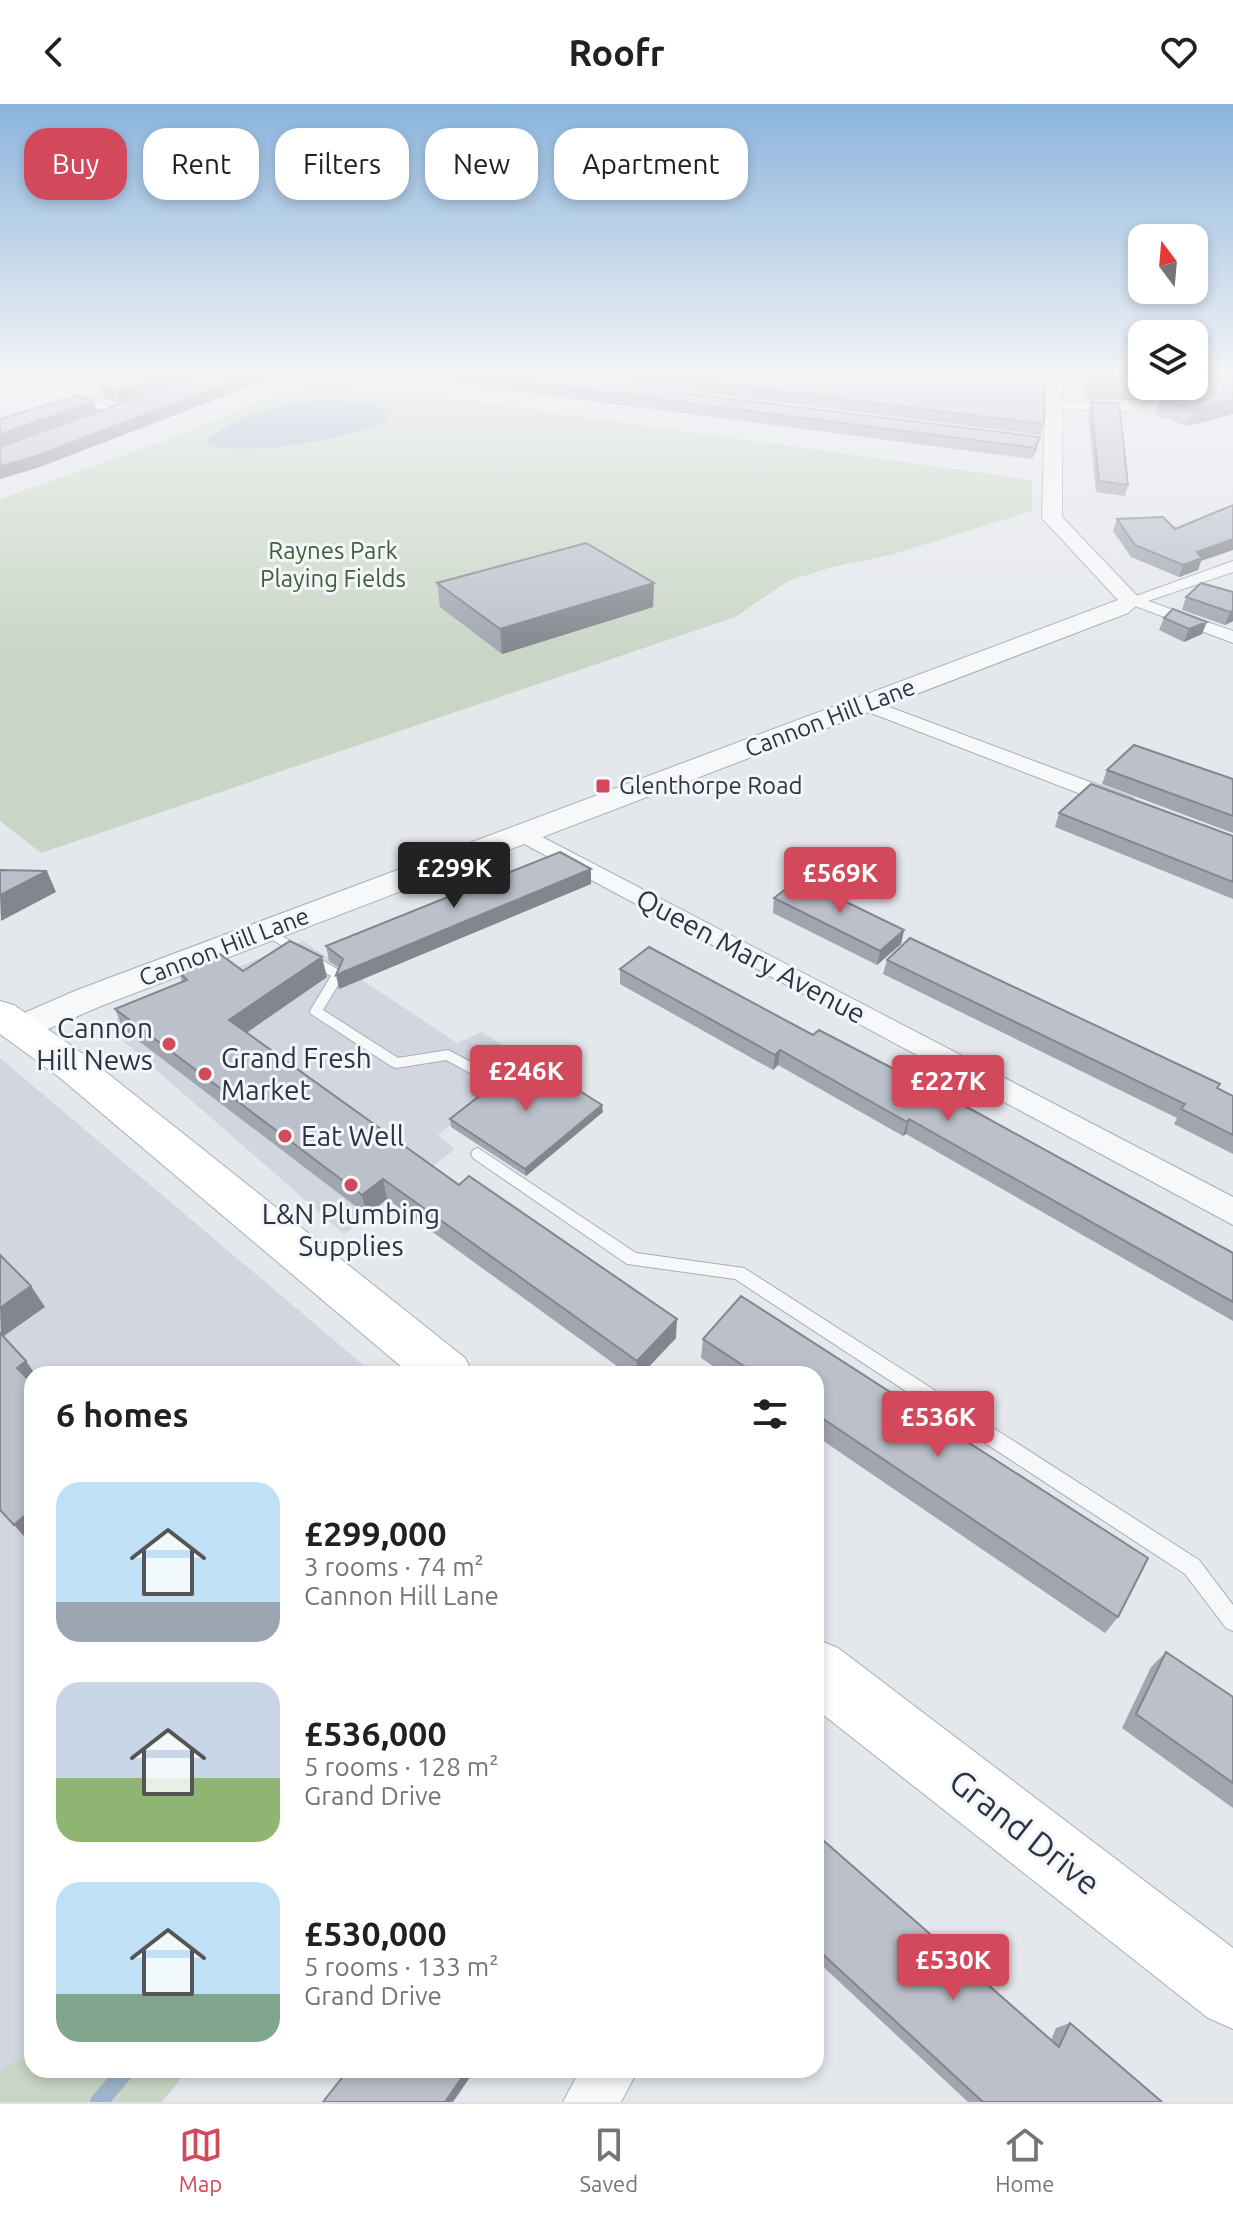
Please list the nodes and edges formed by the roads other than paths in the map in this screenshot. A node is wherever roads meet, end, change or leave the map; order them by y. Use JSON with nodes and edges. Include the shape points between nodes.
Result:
{"nodes":[{"id":1,"x":1046,"y":469,"type":"edge"},
{"id":2,"x":1233,"y":566,"type":"edge"},
{"id":3,"x":1131,"y":601,"type":"junction"},
{"id":4,"x":1233,"y":637,"type":"edge"},
{"id":5,"x":865,"y":704,"type":"junction"},
{"id":6,"x":1144,"y":810,"type":"edge"},
{"id":7,"x":523,"y":834,"type":"junction"},
{"id":8,"x":267,"y":931,"type":"junction"},
{"id":9,"x":10,"y":1021,"type":"edge"},
{"id":10,"x":479,"y":1072,"type":"dead end"},
{"id":11,"x":478,"y":1154,"type":"dead end"},
{"id":12,"x":1233,"y":1212,"type":"edge"},
{"id":13,"x":437,"y":1366,"type":"edge"},
{"id":14,"x":1233,"y":1621,"type":"edge"},
{"id":15,"x":824,"y":1676,"type":"edge"},
{"id":16,"x":1233,"y":1993,"type":"edge"},
{"id":17,"x":606,"y":2078,"type":"edge"},
{"id":18,"x":590,"y":2102,"type":"edge"}],
"edges":[{"from":1,"to":3,"type":"street","via":[[1052,518]]},
{"from":2,"to":3,"type":"street"},
{"from":3,"to":4,"type":"street"},
{"from":3,"to":5,"type":"street","name":"Cannon Hill Lane"},
{"from":5,"to":6,"type":"street"},
{"from":5,"to":7,"type":"street","name":"Cannon Hill Lane"},
{"from":7,"to":8,"type":"street","name":"Cannon Hill Lane"},
{"from":7,"to":12,"type":"street","name":"Queen Mary Avenue"},
{"from":8,"to":9,"type":"street","name":"Cannon Hill Lane"},
{"from":8,"to":10,"type":"lane","via":[[338,975],[316,1011],[396,1063],[448,1055]]},
{"from":9,"to":13,"type":"main road"},
{"from":11,"to":14,"type":"lane","via":[[633,1259],[738,1273],[1192,1567]]},
{"from":15,"to":16,"type":"main road","name":"Grand Drive"},
{"from":17,"to":18,"type":"street"}]}
